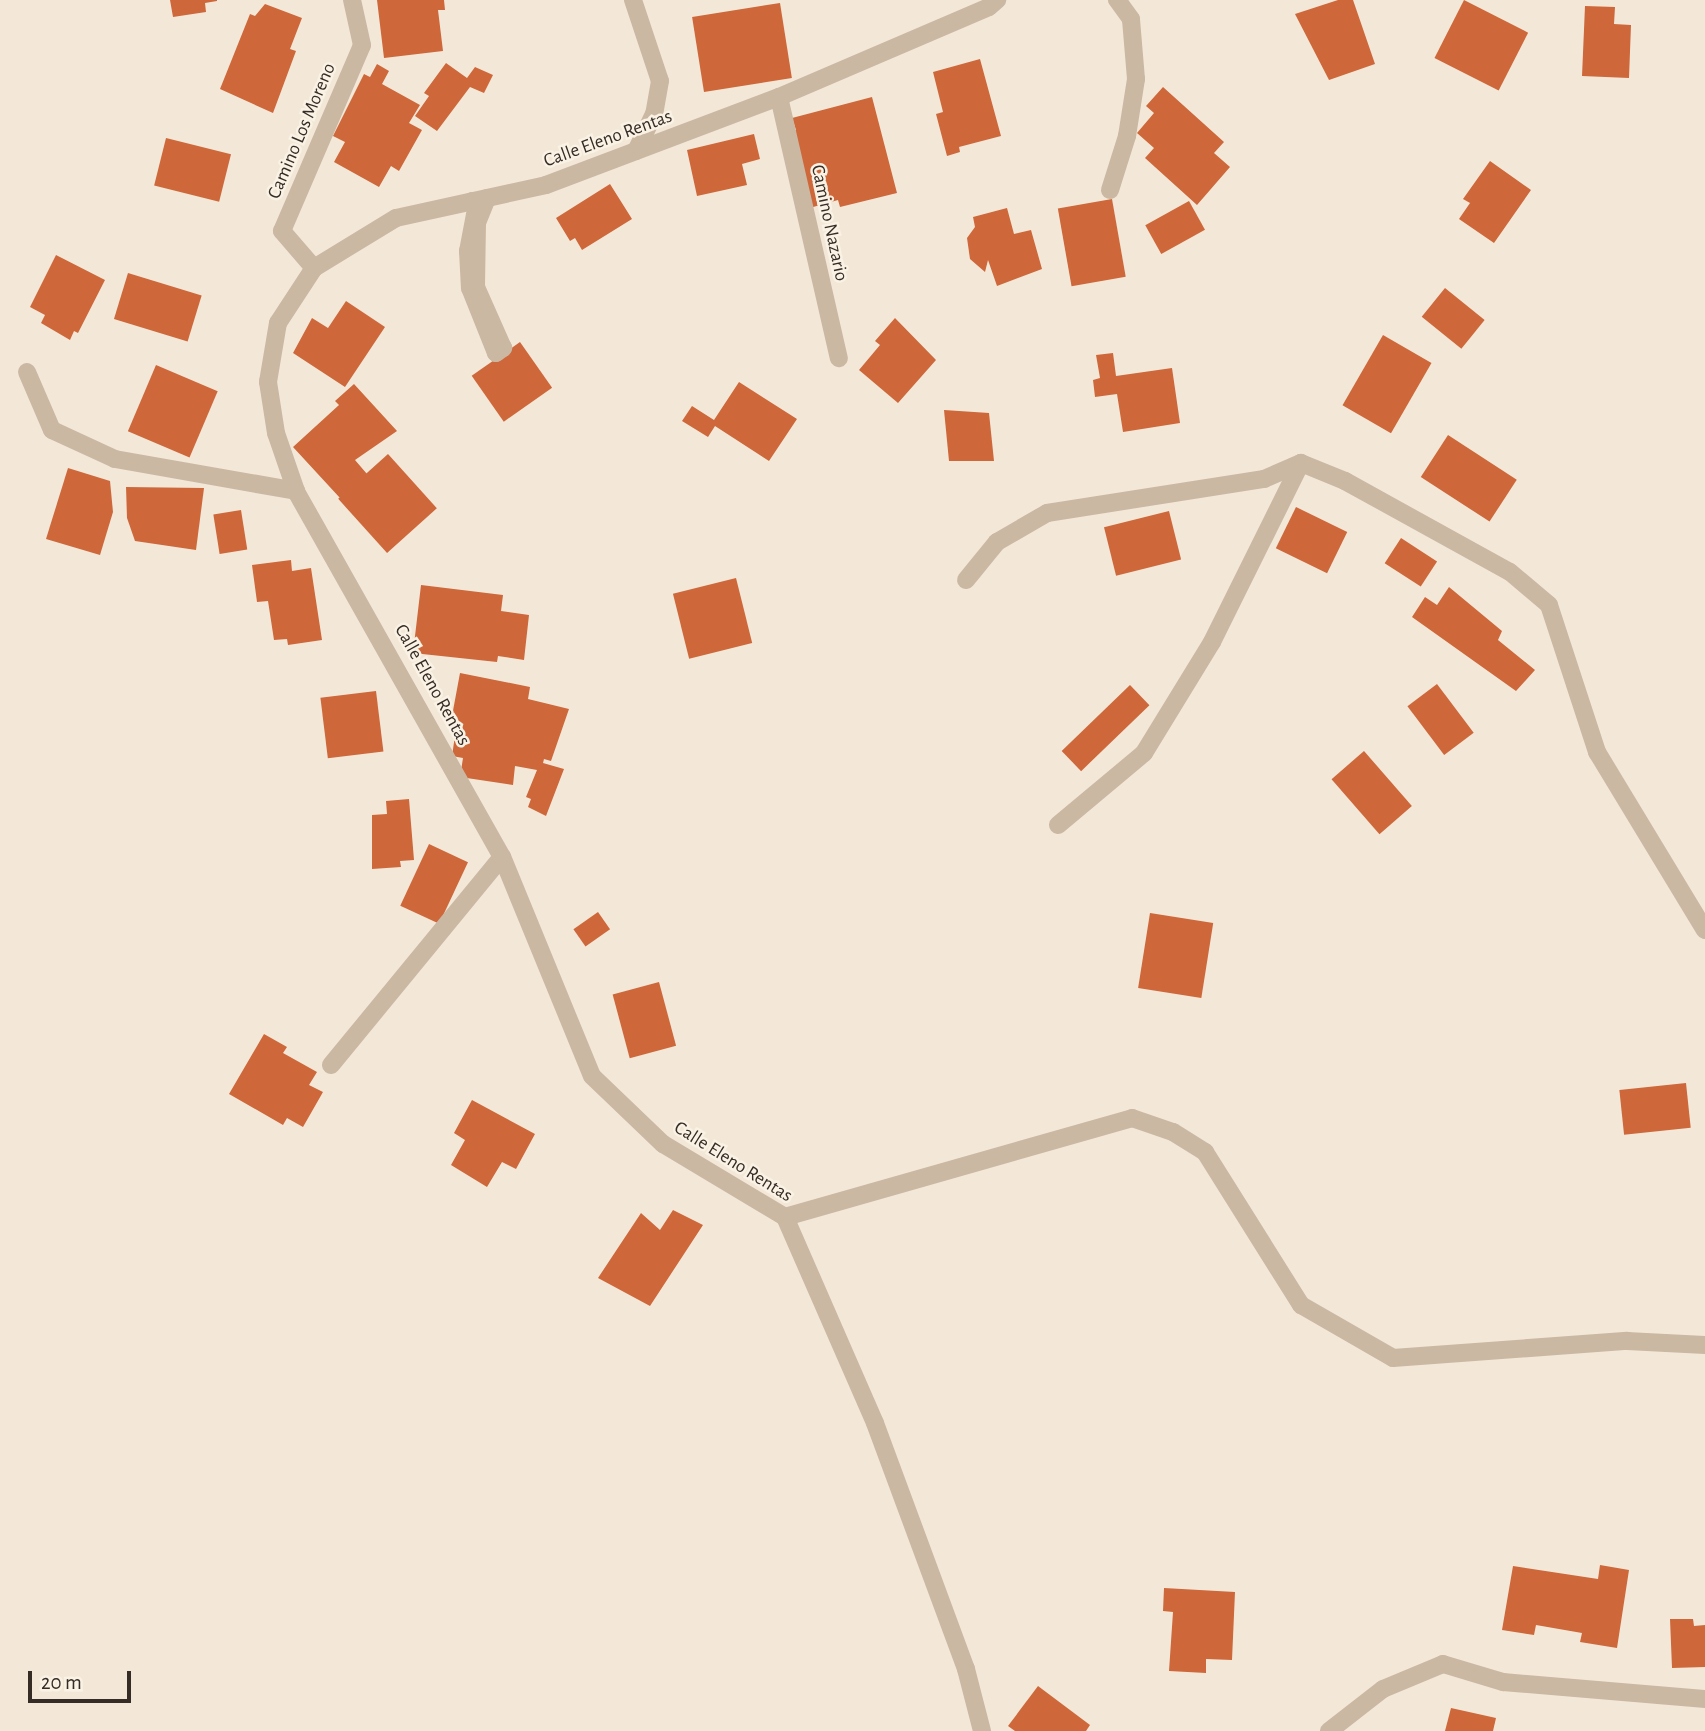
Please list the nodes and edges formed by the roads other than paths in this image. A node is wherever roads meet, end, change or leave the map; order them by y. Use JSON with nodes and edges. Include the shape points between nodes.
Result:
{"nodes":[{"id":1,"x":352,"y":0,"type":"edge"},
{"id":2,"x":633,"y":0,"type":"edge"},
{"id":3,"x":997,"y":0,"type":"edge"},
{"id":4,"x":1117,"y":0,"type":"edge"},
{"id":5,"x":779,"y":97,"type":"junction"},
{"id":6,"x":636,"y":151,"type":"junction"},
{"id":7,"x":1110,"y":190,"type":"dead end"},
{"id":8,"x":480,"y":200,"type":"junction"},
{"id":9,"x":314,"y":268,"type":"junction"},
{"id":10,"x":839,"y":358,"type":"dead end"},
{"id":11,"x":27,"y":372,"type":"dead end"},
{"id":12,"x":1301,"y":463,"type":"junction"},
{"id":13,"x":296,"y":491,"type":"junction"},
{"id":14,"x":966,"y":580,"type":"dead end"},
{"id":15,"x":1058,"y":825,"type":"dead end"},
{"id":16,"x":502,"y":857,"type":"junction"},
{"id":17,"x":1705,"y":930,"type":"edge"},
{"id":18,"x":331,"y":1065,"type":"dead end"},
{"id":19,"x":785,"y":1217,"type":"junction"},
{"id":20,"x":1705,"y":1345,"type":"edge"},
{"id":21,"x":1705,"y":1699,"type":"edge"},
{"id":22,"x":982,"y":1731,"type":"edge"},
{"id":23,"x":1329,"y":1731,"type":"edge"}],
"edges":[{"from":1,"to":9,"type":"street","name":"Camino Los Moreno","via":[[362,45],[282,231]]},
{"from":2,"to":6,"type":"street","via":[[660,81],[654,114]]},
{"from":3,"to":5,"type":"street","name":"Calle Eleno Rentas","via":[[989,8]]},
{"from":4,"to":7,"type":"street","via":[[1131,19],[1136,79],[1127,136]]},
{"from":5,"to":6,"type":"street","name":"Calle Eleno Rentas"},
{"from":5,"to":10,"type":"street","name":"Camino Nazario"},
{"from":6,"to":8,"type":"street","name":"Calle Eleno Rentas","via":[[546,185]]},
{"from":8,"to":8,"type":"street","via":[[476,287],[503,348],[496,354],[470,288],[468,251]]},
{"from":8,"to":9,"type":"street","name":"Calle Eleno Rentas","via":[[396,218]]},
{"from":9,"to":13,"type":"street","name":"Calle Eleno Rentas","via":[[278,323],[268,382],[276,433]]},
{"from":11,"to":13,"type":"street","via":[[52,430],[103,453]]},
{"from":12,"to":14,"type":"street","via":[[1264,479],[1046,513],[997,542]]},
{"from":12,"to":15,"type":"street","via":[[1212,642],[1144,753]]},
{"from":12,"to":17,"type":"street","via":[[1345,481],[1510,572],[1549,605],[1597,752]]},
{"from":13,"to":16,"type":"street","name":"Calle Eleno Rentas"},
{"from":16,"to":18,"type":"street"},
{"from":16,"to":19,"type":"street","name":"Calle Eleno Rentas","via":[[592,1076],[663,1144]]},
{"from":19,"to":20,"type":"street","via":[[1132,1118],[1173,1132],[1205,1152],[1301,1305],[1394,1359],[1626,1341]]},
{"from":19,"to":22,"type":"street","name":"Calle Eleno Rentas","via":[[875,1423],[966,1669]]},
{"from":21,"to":23,"type":"street","via":[[1503,1682],[1443,1664],[1383,1689]]}]}
